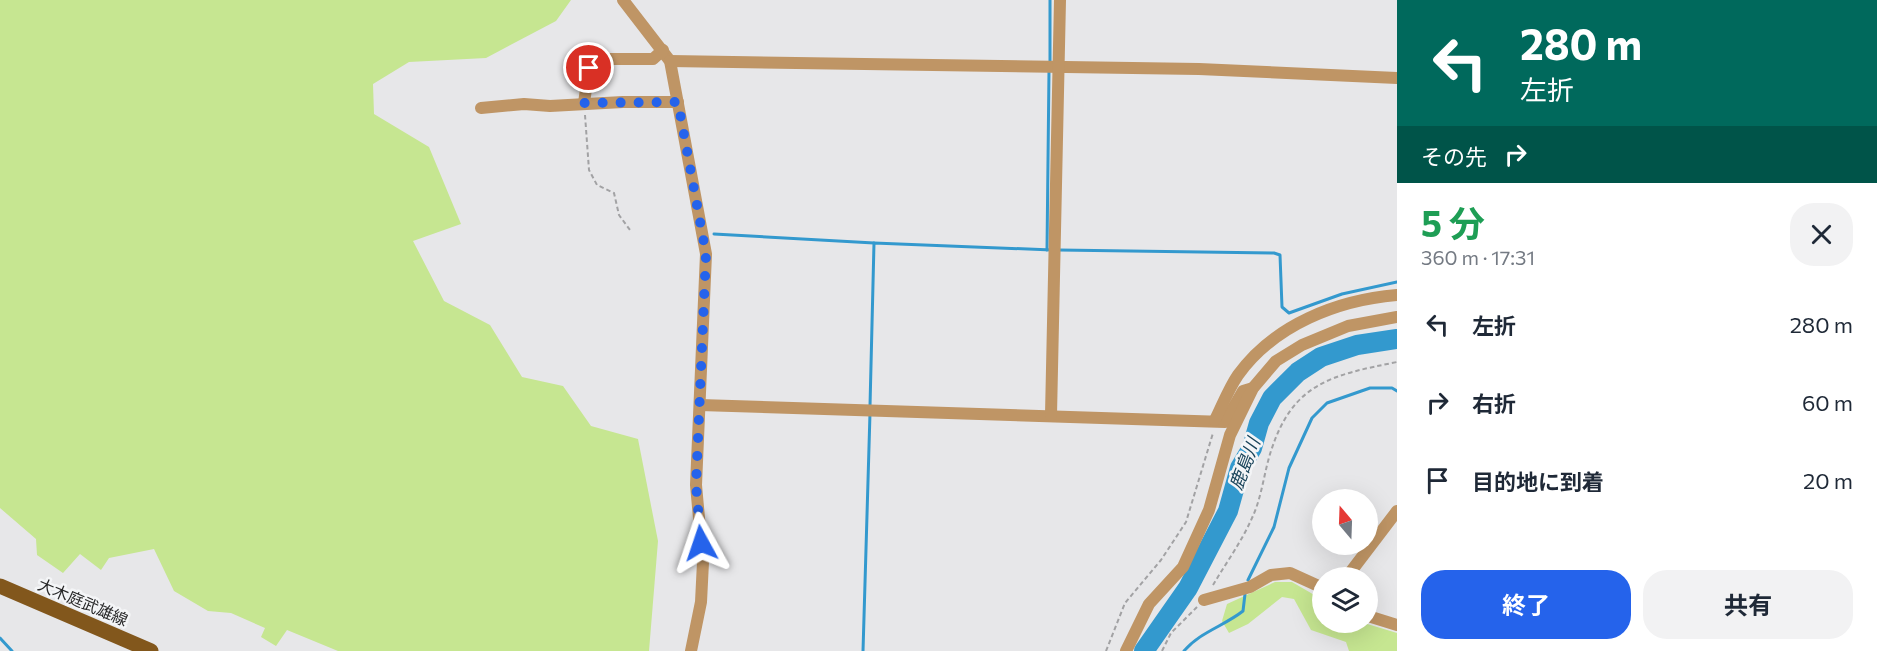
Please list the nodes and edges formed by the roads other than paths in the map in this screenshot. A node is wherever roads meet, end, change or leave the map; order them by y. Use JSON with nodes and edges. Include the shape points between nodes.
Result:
{"nodes":[{"id":1,"x":623,"y":0,"type":"edge"},
{"id":2,"x":1060,"y":0,"type":"edge"},
{"id":3,"x":663,"y":50,"type":"junction"},
{"id":4,"x":670,"y":61,"type":"junction"},
{"id":5,"x":1052,"y":66,"type":"junction"},
{"id":6,"x":1397,"y":78,"type":"edge"},
{"id":7,"x":678,"y":102,"type":"junction"},
{"id":8,"x":584,"y":103,"type":"junction"},
{"id":9,"x":482,"y":108,"type":"dead end"},
{"id":10,"x":1397,"y":295,"type":"edge"},
{"id":11,"x":1397,"y":317,"type":"edge"},
{"id":12,"x":1252,"y":388,"type":"junction"},
{"id":13,"x":700,"y":405,"type":"junction"},
{"id":14,"x":1051,"y":415,"type":"junction"},
{"id":15,"x":1215,"y":420,"type":"junction"},
{"id":16,"x":1397,"y":511,"type":"edge"},
{"id":17,"x":1354,"y":567,"type":"edge"},
{"id":18,"x":1312,"y":583,"type":"edge"},
{"id":19,"x":0,"y":586,"type":"edge"},
{"id":20,"x":1204,"y":600,"type":"road end"},
{"id":21,"x":1378,"y":619,"type":"edge"},
{"id":22,"x":1397,"y":625,"type":"edge"},
{"id":23,"x":151,"y":651,"type":"edge"},
{"id":24,"x":691,"y":651,"type":"edge"},
{"id":25,"x":1126,"y":651,"type":"edge"}],
"edges":[{"from":1,"to":3,"type":"street"},
{"from":2,"to":5,"type":"street"},
{"from":3,"to":4,"type":"street"},
{"from":3,"to":8,"type":"street","via":[[653,59],[599,59],[589,68]]},
{"from":4,"to":5,"type":"street"},
{"from":4,"to":7,"type":"street"},
{"from":5,"to":6,"type":"street"},
{"from":5,"to":14,"type":"street","via":[[1056,258]]},
{"from":7,"to":8,"type":"street"},
{"from":7,"to":13,"type":"street","via":[[706,254]]},
{"from":8,"to":9,"type":"street"},
{"from":10,"to":15,"type":"street","via":[[1344,305],[1301,321],[1273,338],[1238,375]]},
{"from":11,"to":12,"type":"street","via":[[1348,326],[1302,345],[1276,361]]},
{"from":12,"to":15,"type":"street","via":[[1243,391],[1225,422]]},
{"from":12,"to":25,"type":"street","via":[[1230,435],[1209,510],[1182,567],[1149,604]]},
{"from":13,"to":14,"type":"street"},
{"from":13,"to":24,"type":"street","via":[[696,485],[703,562]]},
{"from":14,"to":15,"type":"street"},
{"from":16,"to":17,"type":"street"},
{"from":18,"to":20,"type":"street","via":[[1290,573],[1271,575],[1250,587]]},
{"from":19,"to":23,"type":"main road","name":"大木庭武雄線"},
{"from":21,"to":22,"type":"street"}]}
